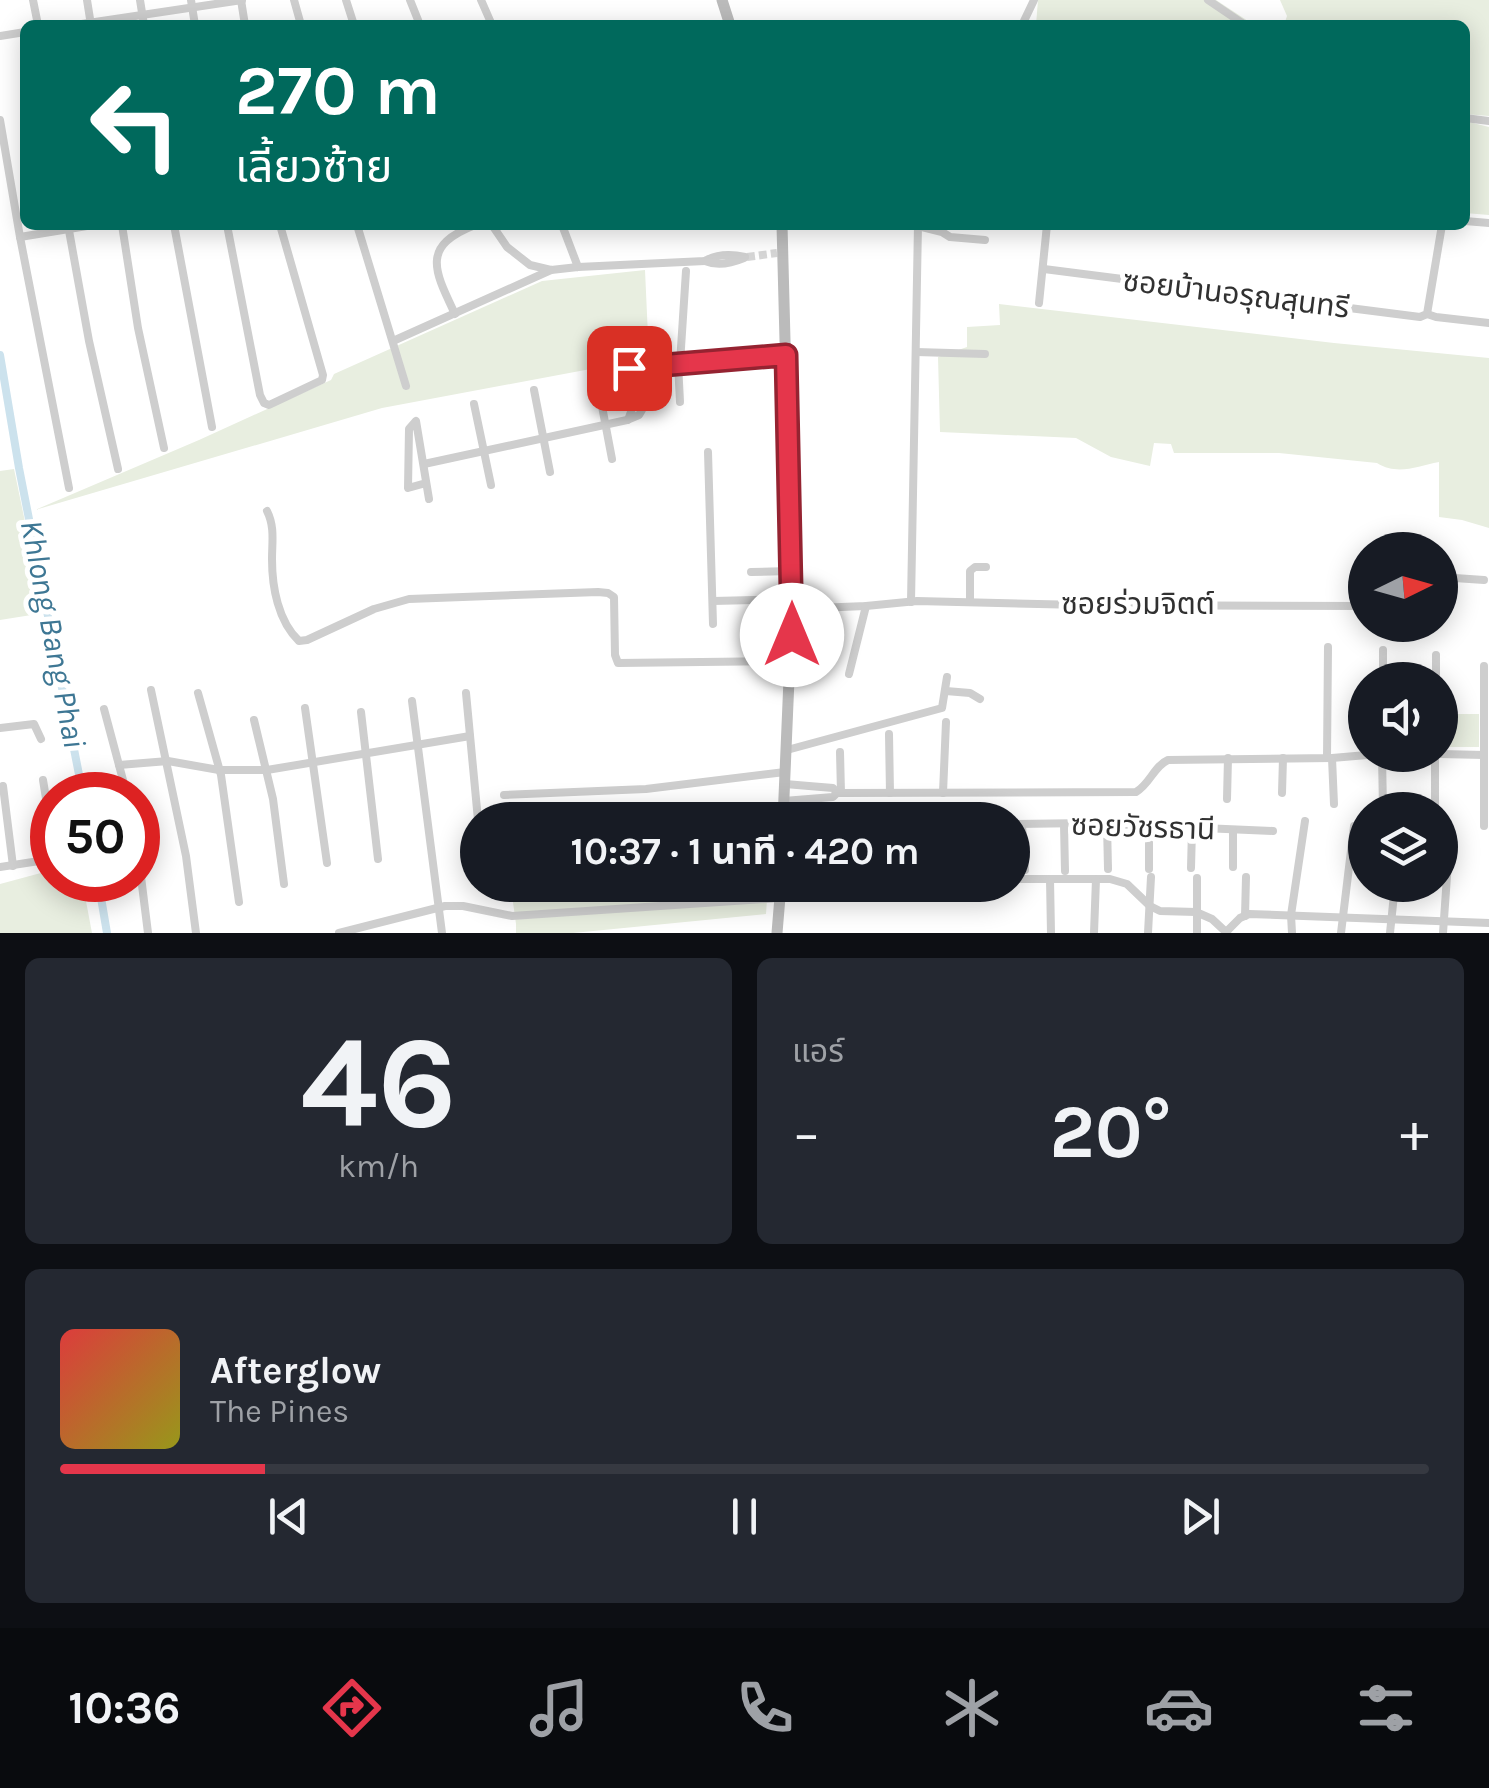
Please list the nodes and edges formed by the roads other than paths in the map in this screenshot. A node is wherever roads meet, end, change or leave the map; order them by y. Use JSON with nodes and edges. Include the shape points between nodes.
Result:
{"nodes":[{"id":1,"x":140,"y":0,"type":"edge"},
{"id":2,"x":241,"y":0,"type":"edge"},
{"id":3,"x":1208,"y":0,"type":"edge"},
{"id":4,"x":192,"y":4,"type":"edge"},
{"id":5,"x":143,"y":20,"type":"edge"},
{"id":6,"x":1238,"y":20,"type":"edge"},
{"id":7,"x":0,"y":120,"type":"edge"},
{"id":8,"x":54,"y":230,"type":"edge"},
{"id":9,"x":70,"y":230,"type":"edge"},
{"id":10,"x":123,"y":230,"type":"edge"},
{"id":11,"x":175,"y":230,"type":"edge"},
{"id":12,"x":228,"y":230,"type":"edge"},
{"id":13,"x":281,"y":230,"type":"edge"},
{"id":14,"x":359,"y":230,"type":"edge"},
{"id":15,"x":462,"y":230,"type":"edge"},
{"id":16,"x":496,"y":230,"type":"edge"},
{"id":17,"x":564,"y":230,"type":"edge"},
{"id":18,"x":782,"y":230,"type":"edge"},
{"id":19,"x":918,"y":230,"type":"edge"},
{"id":20,"x":934,"y":230,"type":"edge"},
{"id":21,"x":1047,"y":230,"type":"edge"},
{"id":22,"x":1441,"y":230,"type":"edge"},
{"id":23,"x":20,"y":237,"type":"junction"},
{"id":24,"x":985,"y":240,"type":"dead end"},
{"id":25,"x":746,"y":257,"type":"tunnel mouth"},
{"id":26,"x":578,"y":267,"type":"junction"},
{"id":27,"x":1044,"y":269,"type":"junction"},
{"id":28,"x":551,"y":270,"type":"junction"},
{"id":29,"x":686,"y":272,"type":"dead end"},
{"id":30,"x":1039,"y":303,"type":"dead end"},
{"id":31,"x":455,"y":314,"type":"junction"},
{"id":32,"x":1427,"y":314,"type":"junction"},
{"id":33,"x":1489,"y":323,"type":"edge"},
{"id":34,"x":393,"y":341,"type":"junction"},
{"id":35,"x":916,"y":352,"type":"junction"},
{"id":36,"x":985,"y":354,"type":"dead end"},
{"id":37,"x":786,"y":355,"type":"junction"},
{"id":38,"x":679,"y":363,"type":"junction"},
{"id":39,"x":641,"y":366,"type":"junction"},
{"id":40,"x":597,"y":380,"type":"dead end"},
{"id":41,"x":406,"y":386,"type":"dead end"},
{"id":42,"x":534,"y":390,"type":"dead end"},
{"id":43,"x":680,"y":402,"type":"dead end"},
{"id":44,"x":474,"y":404,"type":"dead end"},
{"id":45,"x":627,"y":420,"type":"junction"},
{"id":46,"x":606,"y":425,"type":"junction"},
{"id":47,"x":212,"y":427,"type":"dead end"},
{"id":48,"x":543,"y":438,"type":"junction"},
{"id":49,"x":164,"y":448,"type":"dead end"},
{"id":50,"x":484,"y":451,"type":"junction"},
{"id":51,"x":708,"y":452,"type":"dead end"},
{"id":52,"x":612,"y":459,"type":"dead end"},
{"id":53,"x":424,"y":464,"type":"junction"},
{"id":54,"x":118,"y":469,"type":"dead end"},
{"id":55,"x":550,"y":472,"type":"dead end"},
{"id":56,"x":426,"y":483,"type":"junction"},
{"id":57,"x":491,"y":485,"type":"dead end"},
{"id":58,"x":70,"y":488,"type":"dead end"},
{"id":59,"x":428,"y":499,"type":"dead end"},
{"id":60,"x":267,"y":511,"type":"dead end"},
{"id":61,"x":986,"y":567,"type":"dead end"},
{"id":62,"x":792,"y":571,"type":"junction"},
{"id":63,"x":752,"y":572,"type":"dead end"},
{"id":64,"x":1458,"y":578,"type":"edge"},
{"id":65,"x":1484,"y":580,"type":"dead end"},
{"id":66,"x":712,"y":601,"type":"junction"},
{"id":67,"x":911,"y":602,"type":"junction"},
{"id":68,"x":970,"y":602,"type":"junction"},
{"id":69,"x":792,"y":604,"type":"junction"},
{"id":70,"x":866,"y":606,"type":"junction"},
{"id":71,"x":1348,"y":606,"type":"edge"},
{"id":72,"x":713,"y":624,"type":"dead end"},
{"id":73,"x":1328,"y":647,"type":"dead end"},
{"id":74,"x":1383,"y":650,"type":"dead end"},
{"id":75,"x":1436,"y":655,"type":"dead end"},
{"id":76,"x":791,"y":661,"type":"junction"},
{"id":77,"x":1383,"y":662,"type":"edge"},
{"id":78,"x":1436,"y":662,"type":"edge"},
{"id":79,"x":1484,"y":666,"type":"dead end"},
{"id":80,"x":849,"y":674,"type":"dead end"},
{"id":81,"x":948,"y":677,"type":"dead end"},
{"id":82,"x":151,"y":690,"type":"dead end"},
{"id":83,"x":946,"y":691,"type":"junction"},
{"id":84,"x":198,"y":693,"type":"dead end"},
{"id":85,"x":466,"y":693,"type":"dead end"},
{"id":86,"x":980,"y":699,"type":"dead end"},
{"id":87,"x":412,"y":701,"type":"dead end"},
{"id":88,"x":305,"y":708,"type":"dead end"},
{"id":89,"x":104,"y":709,"type":"dead end"},
{"id":90,"x":361,"y":712,"type":"dead end"},
{"id":91,"x":254,"y":720,"type":"dead end"},
{"id":92,"x":946,"y":722,"type":"dead end"},
{"id":93,"x":0,"y":728,"type":"edge"},
{"id":94,"x":889,"y":734,"type":"dead end"},
{"id":95,"x":470,"y":736,"type":"junction"},
{"id":96,"x":41,"y":739,"type":"dead end"},
{"id":97,"x":418,"y":744,"type":"junction"},
{"id":98,"x":787,"y":750,"type":"junction"},
{"id":99,"x":840,"y":752,"type":"dead end"},
{"id":100,"x":365,"y":754,"type":"junction"},
{"id":101,"x":1458,"y":754,"type":"edge"},
{"id":102,"x":1484,"y":755,"type":"junction"},
{"id":103,"x":1348,"y":757,"type":"edge"},
{"id":104,"x":1228,"y":758,"type":"junction"},
{"id":105,"x":1283,"y":758,"type":"junction"},
{"id":106,"x":1330,"y":758,"type":"junction"},
{"id":107,"x":166,"y":762,"type":"junction"},
{"id":108,"x":313,"y":762,"type":"junction"},
{"id":109,"x":119,"y":766,"type":"junction"},
{"id":110,"x":220,"y":770,"type":"junction"},
{"id":111,"x":267,"y":770,"type":"junction"},
{"id":112,"x":121,"y":772,"type":"edge"},
{"id":113,"x":785,"y":778,"type":"junction"},
{"id":114,"x":2,"y":786,"type":"dead end"},
{"id":115,"x":840,"y":793,"type":"junction"},
{"id":116,"x":890,"y":793,"type":"junction"},
{"id":117,"x":943,"y":793,"type":"junction"},
{"id":118,"x":1282,"y":793,"type":"dead end"},
{"id":119,"x":504,"y":795,"type":"dead end"},
{"id":120,"x":1227,"y":800,"type":"dead end"},
{"id":121,"x":784,"y":801,"type":"joint"},
{"id":122,"x":476,"y":802,"type":"edge"},
{"id":123,"x":1334,"y":804,"type":"dead end"},
{"id":124,"x":1305,"y":821,"type":"dead end"},
{"id":125,"x":1030,"y":824,"type":"edge"},
{"id":126,"x":1064,"y":824,"type":"junction"},
{"id":127,"x":1107,"y":824,"type":"junction"},
{"id":128,"x":1484,"y":826,"type":"dead end"},
{"id":129,"x":1149,"y":827,"type":"junction"},
{"id":130,"x":1192,"y":829,"type":"junction"},
{"id":131,"x":1233,"y":830,"type":"junction"},
{"id":132,"x":1274,"y":832,"type":"dead end"},
{"id":133,"x":378,"y":859,"type":"dead end"},
{"id":134,"x":30,"y":863,"type":"edge"},
{"id":135,"x":327,"y":863,"type":"dead end"},
{"id":136,"x":14,"y":866,"type":"junction"},
{"id":137,"x":0,"y":867,"type":"edge"},
{"id":138,"x":1233,"y":867,"type":"dead end"},
{"id":139,"x":1192,"y":868,"type":"dead end"},
{"id":140,"x":1108,"y":869,"type":"dead end"},
{"id":141,"x":1065,"y":871,"type":"dead end"},
{"id":142,"x":1348,"y":872,"type":"edge"},
{"id":143,"x":1197,"y":878,"type":"dead end"},
{"id":144,"x":1246,"y":878,"type":"dead end"},
{"id":145,"x":1030,"y":879,"type":"edge"},
{"id":146,"x":1050,"y":879,"type":"junction"},
{"id":147,"x":1096,"y":879,"type":"junction"},
{"id":148,"x":284,"y":884,"type":"dead end"},
{"id":149,"x":144,"y":902,"type":"edge"},
{"id":150,"x":239,"y":902,"type":"dead end"},
{"id":151,"x":668,"y":902,"type":"edge"},
{"id":152,"x":780,"y":902,"type":"edge"},
{"id":153,"x":1393,"y":902,"type":"edge"},
{"id":154,"x":1445,"y":902,"type":"edge"},
{"id":155,"x":1150,"y":906,"type":"junction"},
{"id":156,"x":437,"y":907,"type":"junction"},
{"id":157,"x":1197,"y":912,"type":"junction"},
{"id":158,"x":1291,"y":915,"type":"junction"},
{"id":159,"x":1245,"y":916,"type":"junction"},
{"id":160,"x":1342,"y":917,"type":"junction"},
{"id":161,"x":388,"y":919,"type":"junction"},
{"id":162,"x":1391,"y":919,"type":"junction"},
{"id":163,"x":1443,"y":921,"type":"junction"},
{"id":164,"x":1489,"y":923,"type":"edge"},
{"id":165,"x":1226,"y":932,"type":"edge"},
{"id":166,"x":148,"y":933,"type":"edge"},
{"id":167,"x":196,"y":933,"type":"edge"},
{"id":168,"x":339,"y":933,"type":"edge"},
{"id":169,"x":389,"y":933,"type":"edge"},
{"id":170,"x":442,"y":933,"type":"edge"},
{"id":171,"x":778,"y":933,"type":"edge"},
{"id":172,"x":1050,"y":933,"type":"edge"},
{"id":173,"x":1094,"y":933,"type":"edge"},
{"id":174,"x":1148,"y":933,"type":"edge"},
{"id":175,"x":1197,"y":933,"type":"edge"},
{"id":176,"x":1292,"y":933,"type":"edge"},
{"id":177,"x":1341,"y":933,"type":"edge"},
{"id":178,"x":1390,"y":933,"type":"edge"},
{"id":179,"x":1442,"y":933,"type":"edge"}],
"edges":[{"from":1,"to":5,"type":"street"},
{"from":2,"to":4,"type":"street"},
{"from":3,"to":6,"type":"street"},
{"from":4,"to":5,"type":"street"},
{"from":7,"to":23,"type":"street"},
{"from":8,"to":23,"type":"street"},
{"from":9,"to":54,"type":"street"},
{"from":10,"to":49,"type":"street"},
{"from":11,"to":47,"type":"street"},
{"from":12,"to":13,"type":"street","via":[[260,395],[269,405],[323,375]]},
{"from":14,"to":34,"type":"street"},
{"from":15,"to":31,"type":"street","via":[[438,253],[437,270]]},
{"from":16,"to":28,"type":"street","via":[[518,256]]},
{"from":17,"to":26,"type":"street"},
{"from":18,"to":37,"type":"main road"},
{"from":19,"to":35,"type":"street"},
{"from":20,"to":24,"type":"street"},
{"from":21,"to":27,"type":"street"},
{"from":22,"to":32,"type":"street"},
{"from":23,"to":58,"type":"street"},
{"from":25,"to":26,"type":"street"},
{"from":26,"to":28,"type":"street"},
{"from":27,"to":30,"type":"street"},
{"from":27,"to":32,"type":"street","name":"ซอยบ้านอรุณสุนทรี"},
{"from":28,"to":31,"type":"street"},
{"from":29,"to":38,"type":"street"},
{"from":31,"to":34,"type":"street"},
{"from":32,"to":33,"type":"street","name":"ซอยบ้านอรุณสุนทรี"},
{"from":34,"to":41,"type":"street"},
{"from":35,"to":36,"type":"street"},
{"from":35,"to":67,"type":"street"},
{"from":37,"to":38,"type":"street"},
{"from":37,"to":62,"type":"main road"},
{"from":38,"to":39,"type":"street"},
{"from":38,"to":43,"type":"street"},
{"from":39,"to":45,"type":"street","via":[[642,410]]},
{"from":39,"to":45,"type":"street","via":[[629,368]]},
{"from":40,"to":46,"type":"street"},
{"from":42,"to":48,"type":"street"},
{"from":44,"to":50,"type":"street"},
{"from":45,"to":46,"type":"street"},
{"from":46,"to":48,"type":"street"},
{"from":46,"to":52,"type":"street"},
{"from":48,"to":50,"type":"street"},
{"from":48,"to":55,"type":"street"},
{"from":50,"to":53,"type":"street"},
{"from":50,"to":57,"type":"street"},
{"from":51,"to":66,"type":"street"},
{"from":53,"to":56,"type":"street"},
{"from":53,"to":56,"type":"street","via":[[416,421],[409,429],[408,488]]},
{"from":56,"to":59,"type":"street"},
{"from":60,"to":76,"type":"street","via":[[275,595],[299,642],[409,599],[598,592],[614,597],[615,656],[621,664]]},
{"from":61,"to":68,"type":"street","via":[[970,570]]},
{"from":62,"to":63,"type":"street"},
{"from":62,"to":69,"type":"main road"},
{"from":64,"to":65,"type":"street"},
{"from":66,"to":69,"type":"street","name":"ซอยร่วมจิตต์"},
{"from":66,"to":72,"type":"street"},
{"from":67,"to":68,"type":"street","name":"ซอยร่วมจิตต์"},
{"from":67,"to":70,"type":"street","name":"ซอยร่วมจิตต์"},
{"from":68,"to":71,"type":"street","name":"ซอยร่วมจิตต์"},
{"from":69,"to":70,"type":"street","name":"ซอยร่วมจิตต์"},
{"from":69,"to":76,"type":"main road"},
{"from":70,"to":80,"type":"street"},
{"from":73,"to":106,"type":"street"},
{"from":74,"to":77,"type":"street"},
{"from":75,"to":78,"type":"street"},
{"from":76,"to":98,"type":"main road"},
{"from":79,"to":102,"type":"street"},
{"from":81,"to":83,"type":"street"},
{"from":82,"to":107,"type":"street"},
{"from":83,"to":86,"type":"street"},
{"from":83,"to":98,"type":"street","via":[[942,708]]},
{"from":84,"to":110,"type":"street"},
{"from":85,"to":95,"type":"street"},
{"from":87,"to":97,"type":"street"},
{"from":88,"to":108,"type":"street"},
{"from":89,"to":109,"type":"street"},
{"from":90,"to":100,"type":"street"},
{"from":91,"to":111,"type":"street"},
{"from":92,"to":117,"type":"street"},
{"from":93,"to":96,"type":"street","via":[[34,724]]},
{"from":94,"to":116,"type":"street"},
{"from":95,"to":97,"type":"street"},
{"from":95,"to":122,"type":"street"},
{"from":97,"to":100,"type":"street"},
{"from":97,"to":156,"type":"street"},
{"from":98,"to":113,"type":"main road"},
{"from":99,"to":115,"type":"street"},
{"from":100,"to":108,"type":"street"},
{"from":100,"to":133,"type":"street"},
{"from":101,"to":102,"type":"street"},
{"from":102,"to":128,"type":"street"},
{"from":103,"to":106,"type":"street"},
{"from":104,"to":105,"type":"street"},
{"from":104,"to":117,"type":"street","via":[[1162,762],[1136,792]]},
{"from":104,"to":120,"type":"street"},
{"from":105,"to":106,"type":"street"},
{"from":105,"to":118,"type":"street"},
{"from":106,"to":123,"type":"street"},
{"from":107,"to":109,"type":"street"},
{"from":107,"to":110,"type":"street"},
{"from":107,"to":167,"type":"street"},
{"from":108,"to":111,"type":"street"},
{"from":108,"to":135,"type":"street"},
{"from":109,"to":112,"type":"street"},
{"from":110,"to":111,"type":"street"},
{"from":110,"to":150,"type":"street"},
{"from":111,"to":148,"type":"street"},
{"from":113,"to":115,"type":"street"},
{"from":113,"to":119,"type":"street"},
{"from":113,"to":121,"type":"main road"},
{"from":114,"to":136,"type":"street"},
{"from":115,"to":116,"type":"street"},
{"from":115,"to":121,"type":"street"},
{"from":116,"to":117,"type":"street"},
{"from":124,"to":158,"type":"street"},
{"from":125,"to":126,"type":"street","name":"ซอยวัชรธานี"},
{"from":126,"to":127,"type":"street","name":"ซอยวัชรธานี"},
{"from":126,"to":141,"type":"street"},
{"from":127,"to":129,"type":"street","name":"ซอยวัชรธานี"},
{"from":127,"to":140,"type":"street"},
{"from":129,"to":130,"type":"street","name":"ซอยวัชรธานี"},
{"from":129,"to":155,"type":"street"},
{"from":130,"to":131,"type":"street","name":"ซอยวัชรธานี"},
{"from":130,"to":139,"type":"street"},
{"from":131,"to":132,"type":"street","name":"ซอยวัชรธานี"},
{"from":131,"to":138,"type":"street"},
{"from":134,"to":136,"type":"street"},
{"from":136,"to":137,"type":"street"},
{"from":142,"to":160,"type":"street"},
{"from":143,"to":157,"type":"street"},
{"from":144,"to":159,"type":"street"},
{"from":145,"to":146,"type":"street"},
{"from":146,"to":147,"type":"street"},
{"from":146,"to":172,"type":"street"},
{"from":147,"to":155,"type":"street","via":[[1126,884]]},
{"from":147,"to":173,"type":"street"},
{"from":149,"to":166,"type":"street"},
{"from":151,"to":156,"type":"street","via":[[512,916]]},
{"from":152,"to":171,"type":"main road"},
{"from":153,"to":162,"type":"street"},
{"from":154,"to":163,"type":"street"},
{"from":155,"to":157,"type":"street"},
{"from":155,"to":174,"type":"street"},
{"from":156,"to":161,"type":"street"},
{"from":156,"to":170,"type":"street"},
{"from":157,"to":165,"type":"street"},
{"from":157,"to":175,"type":"street"},
{"from":158,"to":159,"type":"street"},
{"from":158,"to":160,"type":"street"},
{"from":158,"to":176,"type":"street"},
{"from":159,"to":165,"type":"street"},
{"from":160,"to":162,"type":"street"},
{"from":160,"to":177,"type":"street"},
{"from":161,"to":168,"type":"street"},
{"from":161,"to":169,"type":"street"},
{"from":162,"to":163,"type":"street"},
{"from":162,"to":178,"type":"street"},
{"from":163,"to":164,"type":"street"},
{"from":163,"to":179,"type":"street"}]}
